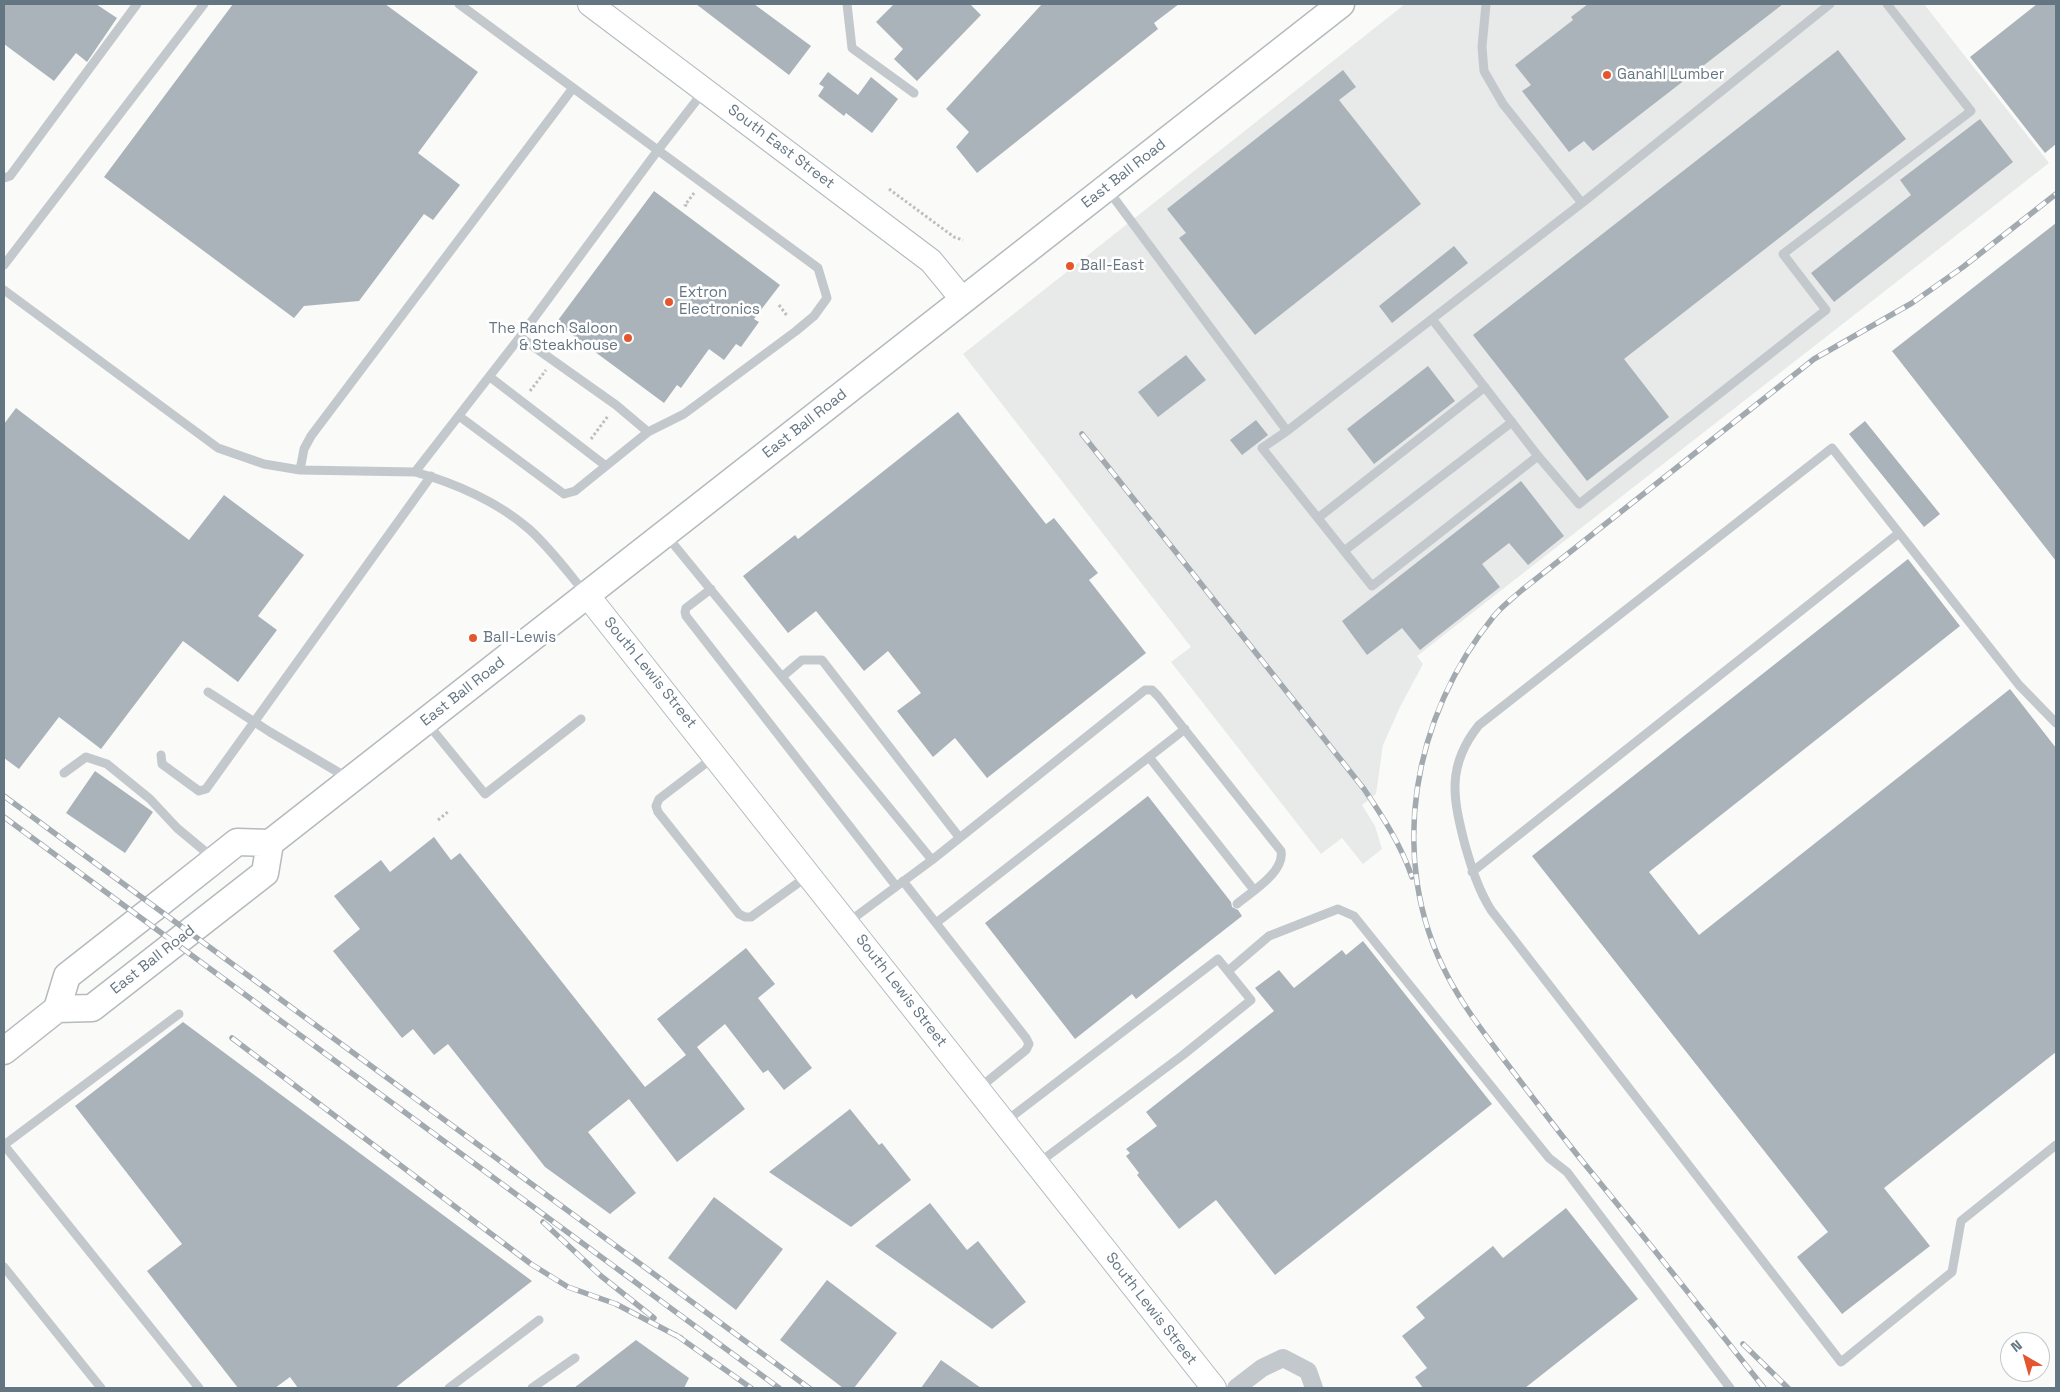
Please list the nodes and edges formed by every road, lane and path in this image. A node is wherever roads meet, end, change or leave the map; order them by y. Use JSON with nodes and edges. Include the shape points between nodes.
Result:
{"nodes":[{"id":1,"x":137,"y":4,"type":"edge"},
{"id":2,"x":204,"y":4,"type":"edge"},
{"id":3,"x":459,"y":4,"type":"edge"},
{"id":4,"x":590,"y":4,"type":"edge"},
{"id":5,"x":847,"y":4,"type":"edge"},
{"id":6,"x":1341,"y":4,"type":"edge"},
{"id":7,"x":1486,"y":4,"type":"edge"},
{"id":8,"x":1830,"y":4,"type":"edge"},
{"id":9,"x":1887,"y":4,"type":"edge"},
{"id":10,"x":573,"y":88,"type":"junction"},
{"id":11,"x":705,"y":90,"type":"junction"},
{"id":12,"x":914,"y":93,"type":"dead end"},
{"id":13,"x":658,"y":150,"type":"junction"},
{"id":14,"x":4,"y":178,"type":"edge"},
{"id":15,"x":1106,"y":188,"type":"junction"},
{"id":16,"x":889,"y":189,"type":"dead end"},
{"id":17,"x":695,"y":191,"type":"dead end"},
{"id":18,"x":1582,"y":203,"type":"junction"},
{"id":19,"x":687,"y":206,"type":"dead end"},
{"id":20,"x":964,"y":240,"type":"dead end"},
{"id":21,"x":4,"y":265,"type":"edge"},
{"id":22,"x":4,"y":290,"type":"edge"},
{"id":23,"x":963,"y":300,"type":"junction"},
{"id":24,"x":779,"y":305,"type":"dead end"},
{"id":25,"x":788,"y":317,"type":"dead end"},
{"id":26,"x":1432,"y":319,"type":"junction"},
{"id":27,"x":520,"y":337,"type":"junction"},
{"id":28,"x":546,"y":370,"type":"dead end"},
{"id":29,"x":490,"y":377,"type":"junction"},
{"id":30,"x":1485,"y":387,"type":"junction"},
{"id":31,"x":528,"y":394,"type":"dead end"},
{"id":32,"x":608,"y":415,"type":"dead end"},
{"id":33,"x":459,"y":416,"type":"junction"},
{"id":34,"x":1512,"y":422,"type":"junction"},
{"id":35,"x":1287,"y":431,"type":"junction"},
{"id":36,"x":648,"y":432,"type":"junction"},
{"id":37,"x":590,"y":440,"type":"dead end"},
{"id":38,"x":1538,"y":456,"type":"junction"},
{"id":39,"x":606,"y":466,"type":"junction"},
{"id":40,"x":300,"y":470,"type":"junction"},
{"id":41,"x":416,"y":472,"type":"junction"},
{"id":42,"x":431,"y":476,"type":"junction"},
{"id":43,"x":1318,"y":518,"type":"junction"},
{"id":44,"x":665,"y":534,"type":"junction"},
{"id":45,"x":1899,"y":534,"type":"junction"},
{"id":46,"x":1344,"y":551,"type":"junction"},
{"id":47,"x":712,"y":589,"type":"junction"},
{"id":48,"x":587,"y":595,"type":"junction"},
{"id":49,"x":783,"y":676,"type":"junction"},
{"id":50,"x":208,"y":692,"type":"dead end"},
{"id":51,"x":581,"y":719,"type":"dead end"},
{"id":52,"x":425,"y":721,"type":"junction"},
{"id":53,"x":255,"y":722,"type":"junction"},
{"id":54,"x":2056,"y":722,"type":"edge"},
{"id":55,"x":1185,"y":729,"type":"junction"},
{"id":56,"x":161,"y":755,"type":"dead end"},
{"id":57,"x":716,"y":756,"type":"junction"},
{"id":58,"x":1149,"y":757,"type":"junction"},
{"id":59,"x":64,"y":773,"type":"dead end"},
{"id":60,"x":351,"y":780,"type":"junction"},
{"id":61,"x":450,"y":811,"type":"dead end"},
{"id":62,"x":438,"y":820,"type":"dead end"},
{"id":63,"x":959,"y":838,"type":"junction"},
{"id":64,"x":270,"y":843,"type":"junction"},
{"id":65,"x":215,"y":860,"type":"junction"},
{"id":66,"x":932,"y":860,"type":"junction"},
{"id":67,"x":1472,"y":872,"type":"junction"},
{"id":68,"x":809,"y":875,"type":"junction"},
{"id":69,"x":899,"y":883,"type":"junction"},
{"id":70,"x":1254,"y":890,"type":"junction"},
{"id":71,"x":1237,"y":904,"type":"dead end"},
{"id":72,"x":847,"y":923,"type":"junction"},
{"id":73,"x":936,"y":924,"type":"junction"},
{"id":74,"x":1228,"y":971,"type":"junction"},
{"id":75,"x":57,"y":1009,"type":"junction"},
{"id":76,"x":179,"y":1014,"type":"dead end"},
{"id":77,"x":4,"y":1051,"type":"edge"},
{"id":78,"x":978,"y":1089,"type":"junction"},
{"id":79,"x":1004,"y":1122,"type":"junction"},
{"id":80,"x":4,"y":1145,"type":"edge"},
{"id":81,"x":2056,"y":1145,"type":"edge"},
{"id":82,"x":1037,"y":1164,"type":"junction"},
{"id":83,"x":4,"y":1267,"type":"edge"},
{"id":84,"x":539,"y":1320,"type":"dead end"},
{"id":85,"x":575,"y":1358,"type":"dead end"},
{"id":86,"x":101,"y":1388,"type":"edge"},
{"id":87,"x":199,"y":1388,"type":"edge"},
{"id":88,"x":448,"y":1388,"type":"edge"},
{"id":89,"x":532,"y":1388,"type":"edge"},
{"id":90,"x":1214,"y":1388,"type":"edge"},
{"id":91,"x":1236,"y":1388,"type":"edge"},
{"id":92,"x":1314,"y":1388,"type":"edge"},
{"id":93,"x":1730,"y":1388,"type":"edge"}],
"edges":[{"from":1,"to":14,"type":"lane","via":[[10,176]]},
{"from":2,"to":21,"type":"lane"},
{"from":3,"to":10,"type":"lane"},
{"from":4,"to":11,"type":"main road","name":"South East Street"},
{"from":5,"to":12,"type":"lane","via":[[852,48]]},
{"from":6,"to":15,"type":"main road","name":"East Ball Road"},
{"from":7,"to":18,"type":"lane","via":[[1482,46],[1484,70],[1503,104]]},
{"from":8,"to":18,"type":"lane"},
{"from":9,"to":38,"type":"lane","via":[[1971,111],[1783,254],[1826,310],[1579,504]]},
{"from":10,"to":13,"type":"lane"},
{"from":10,"to":40,"type":"lane","via":[[311,436],[304,449]]},
{"from":11,"to":13,"type":"lane"},
{"from":11,"to":23,"type":"main road","name":"South East Street","via":[[932,261]]},
{"from":13,"to":27,"type":"lane"},
{"from":13,"to":36,"type":"lane","via":[[818,268],[828,298],[796,331],[684,414]]},
{"from":15,"to":23,"type":"main road","name":"East Ball Road"},
{"from":15,"to":35,"type":"lane"},
{"from":16,"to":20,"type":"path","via":[[954,237]]},
{"from":17,"to":19,"type":"path"},
{"from":18,"to":26,"type":"lane"},
{"from":22,"to":40,"type":"lane","via":[[218,448],[264,464]]},
{"from":23,"to":44,"type":"main road","name":"East Ball Road"},
{"from":24,"to":25,"type":"path"},
{"from":26,"to":30,"type":"lane"},
{"from":26,"to":35,"type":"lane"},
{"from":27,"to":29,"type":"lane"},
{"from":27,"to":36,"type":"lane","via":[[616,405]]},
{"from":28,"to":31,"type":"path"},
{"from":29,"to":33,"type":"lane"},
{"from":29,"to":39,"type":"lane"},
{"from":30,"to":34,"type":"lane"},
{"from":30,"to":43,"type":"lane"},
{"from":32,"to":37,"type":"path"},
{"from":33,"to":39,"type":"lane","via":[[564,494],[575,491]]},
{"from":33,"to":41,"type":"lane"},
{"from":34,"to":38,"type":"lane"},
{"from":34,"to":46,"type":"lane"},
{"from":35,"to":43,"type":"lane","via":[[1262,448]]},
{"from":36,"to":39,"type":"lane"},
{"from":38,"to":46,"type":"lane","via":[[1372,586]]},
{"from":40,"to":41,"type":"lane"},
{"from":41,"to":42,"type":"lane"},
{"from":42,"to":48,"type":"lane","via":[[480,498],[528,528]]},
{"from":42,"to":53,"type":"lane"},
{"from":43,"to":46,"type":"lane"},
{"from":44,"to":47,"type":"lane"},
{"from":44,"to":48,"type":"main road","name":"East Ball Road"},
{"from":45,"to":54,"type":"lane","via":[[2019,685]]},
{"from":45,"to":67,"type":"lane"},
{"from":45,"to":67,"type":"lane","via":[[1832,448],[1478,725],[1465,742],[1455,787],[1456,811]]},
{"from":47,"to":49,"type":"lane"},
{"from":47,"to":69,"type":"lane","via":[[686,608],[686,616]]},
{"from":48,"to":52,"type":"main road","name":"East Ball Road"},
{"from":48,"to":57,"type":"main road","name":"South Lewis Street"},
{"from":49,"to":63,"type":"lane","via":[[802,660],[822,660]]},
{"from":49,"to":66,"type":"lane"},
{"from":50,"to":53,"type":"lane"},
{"from":51,"to":52,"type":"lane","via":[[485,794]]},
{"from":52,"to":60,"type":"main road","name":"East Ball Road"},
{"from":53,"to":56,"type":"lane","via":[[202,791],[162,764]]},
{"from":53,"to":60,"type":"lane"},
{"from":55,"to":58,"type":"lane"},
{"from":55,"to":63,"type":"lane","via":[[1152,690],[1145,690]]},
{"from":55,"to":70,"type":"lane","via":[[1281,851],[1282,862],[1276,871]]},
{"from":57,"to":68,"type":"main road","name":"South Lewis Street"},
{"from":57,"to":68,"type":"lane","via":[[659,799],[658,812],[739,914],[745,917],[751,917]]},
{"from":58,"to":70,"type":"lane"},
{"from":58,"to":73,"type":"lane"},
{"from":59,"to":65,"type":"lane","via":[[86,757],[107,764]]},
{"from":60,"to":64,"type":"main road","name":"East Ball Road"},
{"from":61,"to":62,"type":"path"},
{"from":63,"to":66,"type":"lane"},
{"from":64,"to":65,"type":"main road","via":[[237,842]]},
{"from":64,"to":75,"type":"main road","name":"East Ball Road","via":[[265,872],[92,1008]]},
{"from":65,"to":75,"type":"main road","via":[[67,976]]},
{"from":66,"to":69,"type":"lane"},
{"from":67,"to":81,"type":"lane","via":[[1491,910],[1841,1362],[1952,1272],[1961,1221]]},
{"from":68,"to":72,"type":"main road","name":"South Lewis Street"},
{"from":69,"to":72,"type":"lane"},
{"from":69,"to":73,"type":"lane"},
{"from":70,"to":71,"type":"lane"},
{"from":72,"to":78,"type":"main road","name":"South Lewis Street"},
{"from":73,"to":78,"type":"lane","via":[[1029,1044],[1026,1050]]},
{"from":74,"to":79,"type":"lane","via":[[1218,959]]},
{"from":74,"to":82,"type":"lane","via":[[1251,1000]]},
{"from":74,"to":93,"type":"lane","via":[[1269,936],[1338,909],[1354,916],[1549,1158],[1566,1172]]},
{"from":75,"to":77,"type":"main road"},
{"from":76,"to":80,"type":"lane"},
{"from":78,"to":79,"type":"main road","name":"South Lewis Street"},
{"from":79,"to":82,"type":"main road","name":"South Lewis Street"},
{"from":80,"to":87,"type":"lane"},
{"from":82,"to":90,"type":"main road","name":"South Lewis Street"},
{"from":83,"to":86,"type":"lane"},
{"from":84,"to":88,"type":"lane"},
{"from":85,"to":89,"type":"lane"},
{"from":91,"to":92,"type":"street","via":[[1262,1368],[1283,1358],[1308,1371]]}]}
